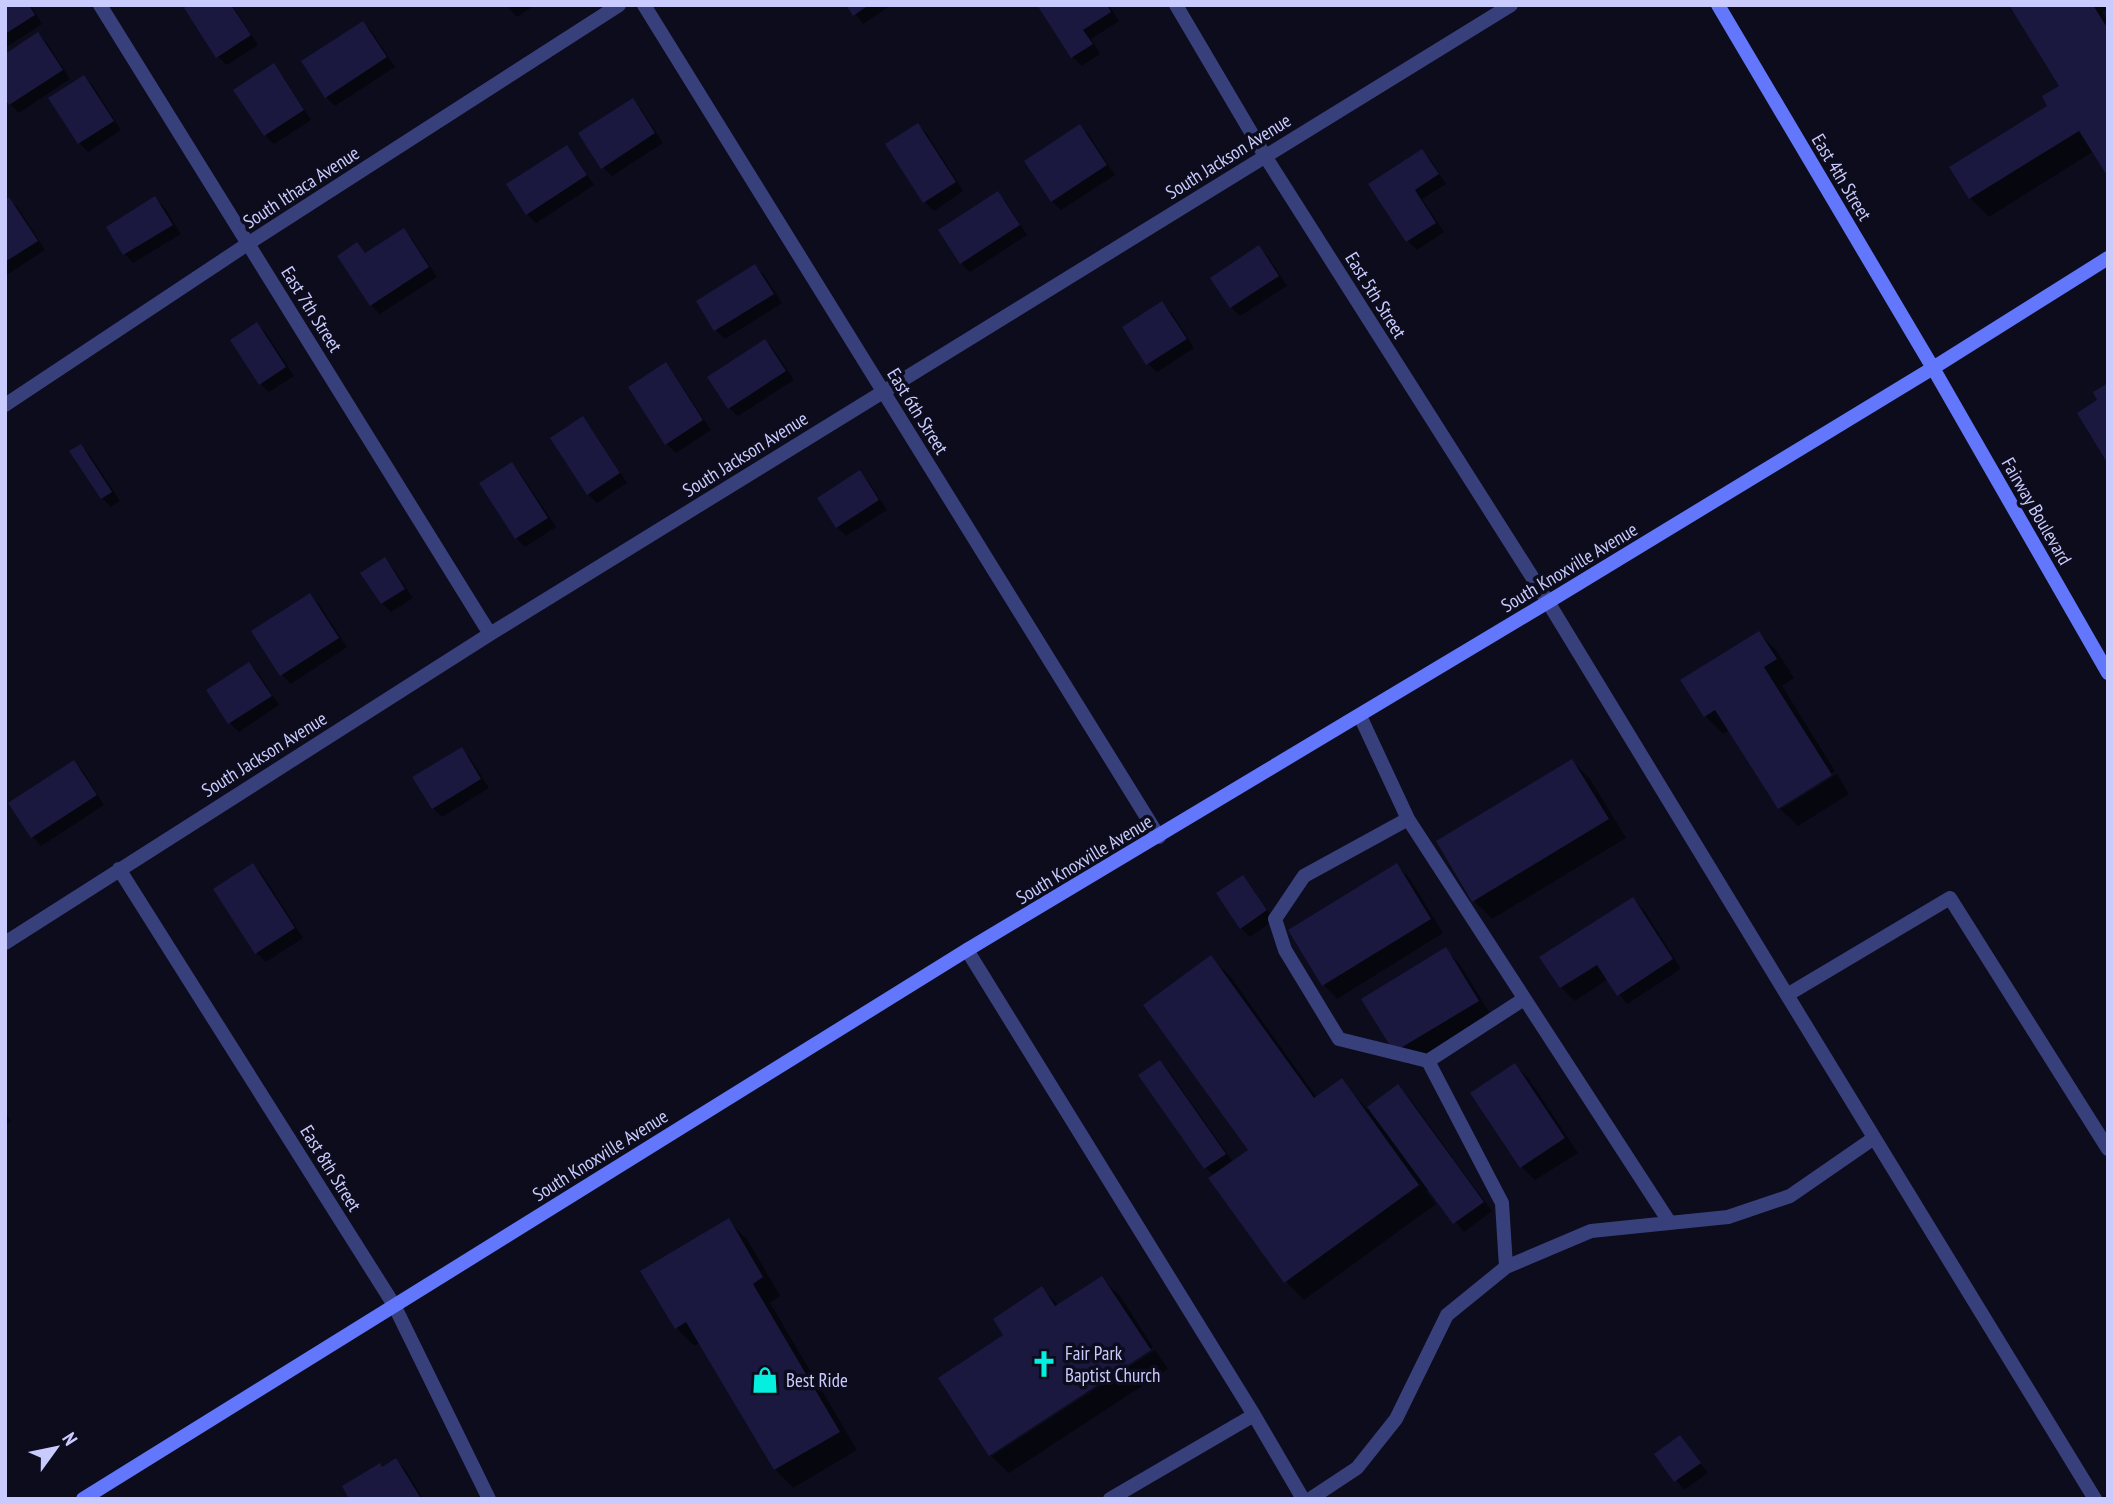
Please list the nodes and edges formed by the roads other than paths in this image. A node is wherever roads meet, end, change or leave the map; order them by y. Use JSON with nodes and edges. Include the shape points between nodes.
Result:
{"nodes":[{"id":1,"x":100,"y":5,"type":"edge"},
{"id":2,"x":619,"y":5,"type":"edge"},
{"id":3,"x":644,"y":5,"type":"edge"},
{"id":4,"x":1176,"y":5,"type":"edge"},
{"id":5,"x":1511,"y":5,"type":"edge"},
{"id":6,"x":1718,"y":5,"type":"edge"},
{"id":7,"x":1265,"y":156,"type":"junction"},
{"id":8,"x":248,"y":243,"type":"junction"},
{"id":9,"x":2108,"y":258,"type":"edge"},
{"id":10,"x":1933,"y":368,"type":"junction"},
{"id":11,"x":883,"y":391,"type":"junction"},
{"id":12,"x":5,"y":405,"type":"edge"},
{"id":13,"x":1548,"y":602,"type":"junction"},
{"id":14,"x":490,"y":634,"type":"junction"},
{"id":15,"x":2108,"y":673,"type":"edge"},
{"id":16,"x":1360,"y":716,"type":"junction"},
{"id":17,"x":1408,"y":818,"type":"junction"},
{"id":18,"x":1159,"y":837,"type":"junction"},
{"id":19,"x":119,"y":869,"type":"junction"},
{"id":20,"x":5,"y":943,"type":"edge"},
{"id":21,"x":967,"y":950,"type":"junction"},
{"id":22,"x":1787,"y":995,"type":"junction"},
{"id":23,"x":1524,"y":999,"type":"junction"},
{"id":24,"x":1428,"y":1061,"type":"junction"},
{"id":25,"x":1874,"y":1138,"type":"junction"},
{"id":26,"x":2108,"y":1149,"type":"edge"},
{"id":27,"x":1670,"y":1223,"type":"junction"},
{"id":28,"x":1506,"y":1268,"type":"junction"},
{"id":29,"x":394,"y":1305,"type":"junction"},
{"id":30,"x":1254,"y":1415,"type":"junction"},
{"id":31,"x":83,"y":1499,"type":"edge"},
{"id":32,"x":489,"y":1499,"type":"edge"},
{"id":33,"x":1110,"y":1499,"type":"edge"},
{"id":34,"x":1303,"y":1499,"type":"edge"},
{"id":35,"x":1310,"y":1499,"type":"edge"},
{"id":36,"x":2095,"y":1499,"type":"edge"}],
"edges":[{"from":1,"to":8,"type":"street","name":"East 7th Street"},
{"from":2,"to":8,"type":"street","name":"South Ithaca Avenue"},
{"from":3,"to":11,"type":"street","name":"East 6th Street"},
{"from":4,"to":7,"type":"street","name":"East 5th Street"},
{"from":5,"to":7,"type":"street","name":"South Jackson Avenue"},
{"from":6,"to":10,"type":"main road","name":"East 4th Street"},
{"from":7,"to":11,"type":"street","name":"South Jackson Avenue"},
{"from":7,"to":13,"type":"street","name":"East 5th Street"},
{"from":8,"to":12,"type":"street","name":"South Ithaca Avenue"},
{"from":8,"to":14,"type":"street","name":"East 7th Street"},
{"from":9,"to":10,"type":"main road","name":"South Knoxville Avenue"},
{"from":10,"to":13,"type":"main road","name":"South Knoxville Avenue"},
{"from":10,"to":15,"type":"main road","name":"Fairway Boulevard"},
{"from":11,"to":14,"type":"street","name":"South Jackson Avenue"},
{"from":11,"to":18,"type":"street","name":"East 6th Street"},
{"from":13,"to":16,"type":"main road","name":"South Knoxville Avenue"},
{"from":13,"to":22,"type":"street","name":"East 5th Street"},
{"from":14,"to":19,"type":"street","name":"South Jackson Avenue"},
{"from":16,"to":17,"type":"street"},
{"from":16,"to":18,"type":"main road","name":"South Knoxville Avenue"},
{"from":17,"to":23,"type":"street"},
{"from":17,"to":24,"type":"street","via":[[1304,876],[1275,919],[1285,950],[1339,1039]]},
{"from":18,"to":21,"type":"main road","name":"South Knoxville Avenue"},
{"from":19,"to":20,"type":"street","name":"South Jackson Avenue"},
{"from":19,"to":29,"type":"street","name":"East 8th Street"},
{"from":21,"to":29,"type":"main road","name":"South Knoxville Avenue"},
{"from":21,"to":30,"type":"street"},
{"from":22,"to":25,"type":"street","name":"East 5th Street"},
{"from":22,"to":26,"type":"street","via":[[1951,898]]},
{"from":23,"to":24,"type":"street"},
{"from":23,"to":27,"type":"street"},
{"from":24,"to":28,"type":"street","via":[[1502,1203]]},
{"from":25,"to":27,"type":"street","via":[[1790,1196],[1728,1217]]},
{"from":25,"to":36,"type":"street","name":"East 5th Street"},
{"from":27,"to":28,"type":"street","via":[[1591,1231]]},
{"from":28,"to":35,"type":"street","via":[[1447,1315],[1396,1419],[1357,1468]]},
{"from":29,"to":31,"type":"main road","name":"South Knoxville Avenue"},
{"from":29,"to":32,"type":"street","name":"East 8th Street"},
{"from":30,"to":33,"type":"street"},
{"from":30,"to":34,"type":"street"}]}
